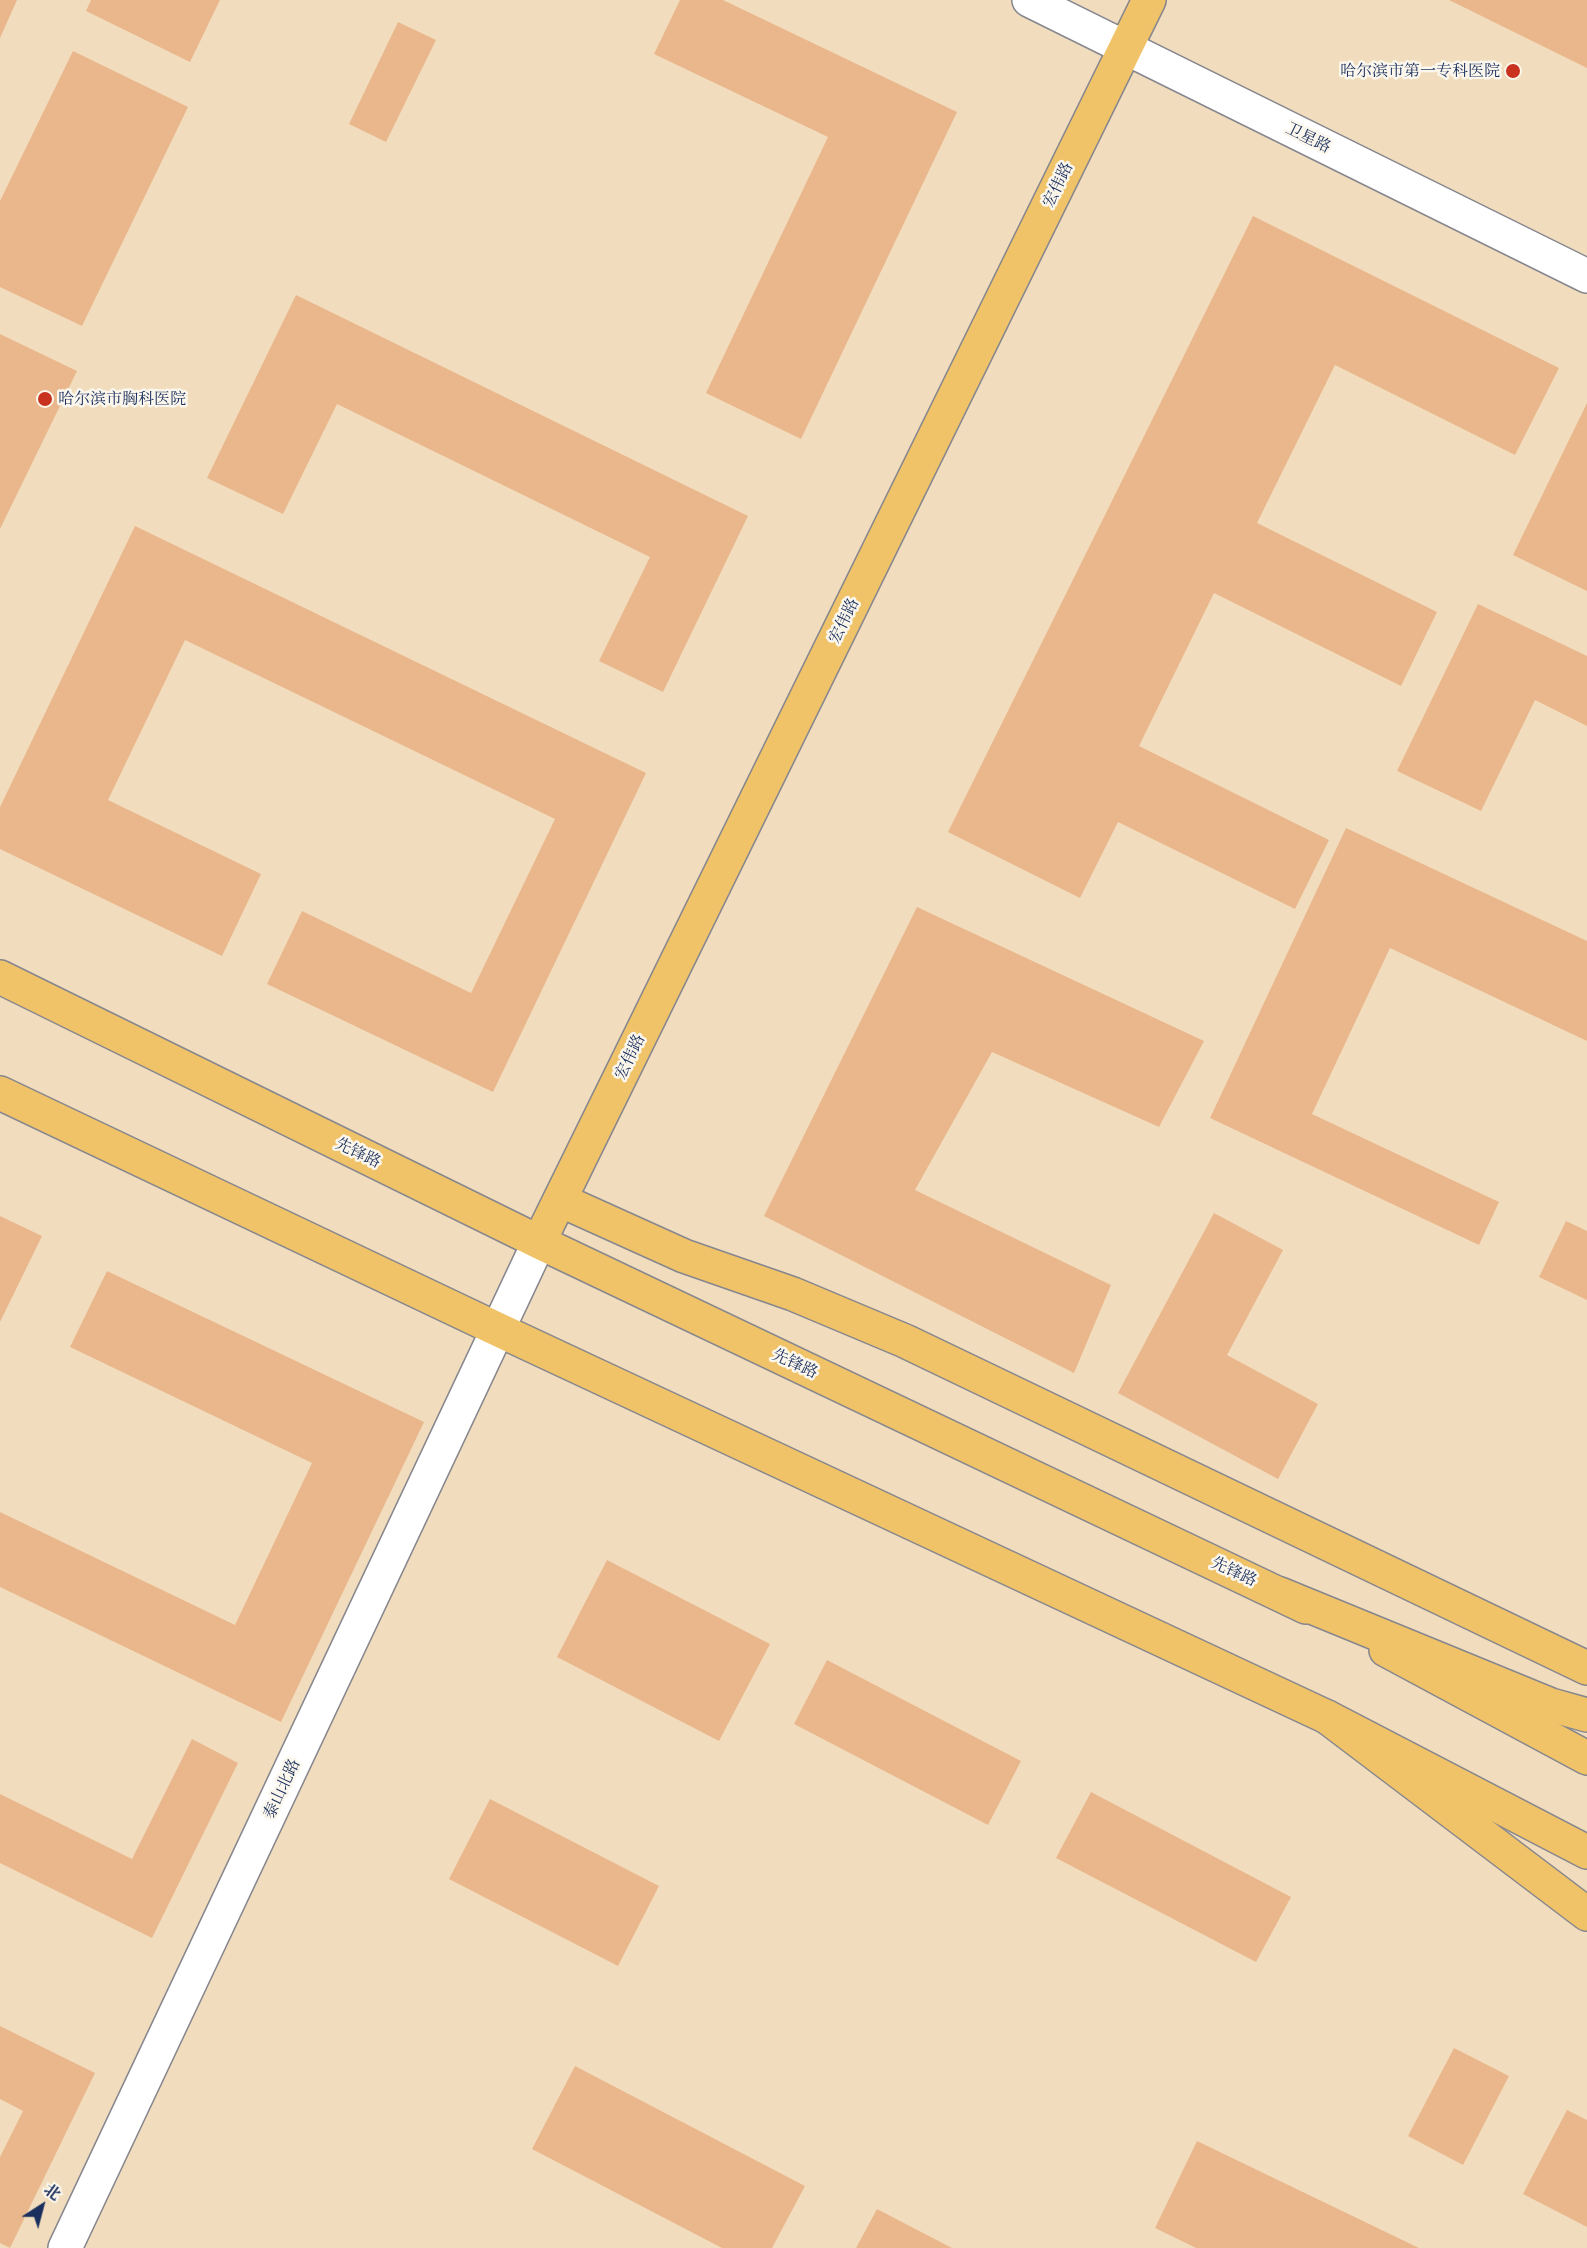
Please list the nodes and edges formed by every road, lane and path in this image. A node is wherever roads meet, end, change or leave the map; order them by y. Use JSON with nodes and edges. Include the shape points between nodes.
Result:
{"nodes":[{"id":1,"x":1029,"y":0,"type":"edge"},
{"id":2,"x":1149,"y":0,"type":"edge"},
{"id":3,"x":1126,"y":47,"type":"junction"},
{"id":4,"x":1587,"y":276,"type":"edge"},
{"id":5,"x":0,"y":977,"type":"edge"},
{"id":6,"x":0,"y":1093,"type":"edge"},
{"id":7,"x":560,"y":1200,"type":"junction"},
{"id":8,"x":539,"y":1242,"type":"junction"},
{"id":9,"x":499,"y":1330,"type":"junction"},
{"id":10,"x":1280,"y":1594,"type":"junction"},
{"id":11,"x":1587,"y":1668,"type":"edge"},
{"id":12,"x":1587,"y":1715,"type":"edge"},
{"id":13,"x":1327,"y":1717,"type":"junction"},
{"id":14,"x":1587,"y":1758,"type":"edge"},
{"id":15,"x":1587,"y":1852,"type":"edge"},
{"id":16,"x":1587,"y":1914,"type":"edge"},
{"id":17,"x":65,"y":2248,"type":"edge"}],
"edges":[{"from":1,"to":3,"type":"street","name":"卫星路"},
{"from":2,"to":3,"type":"main road","name":"宏伟路"},
{"from":3,"to":4,"type":"street","name":"卫星路"},
{"from":3,"to":7,"type":"main road","name":"宏伟路"},
{"from":5,"to":8,"type":"main road","name":"先锋路"},
{"from":6,"to":9,"type":"main road"},
{"from":7,"to":8,"type":"main road","name":"宏伟路"},
{"from":7,"to":11,"type":"main road","via":[[684,1256],[793,1294],[905,1341]]},
{"from":8,"to":9,"type":"street","name":"泰山北路"},
{"from":8,"to":10,"type":"main road","name":"先锋路"},
{"from":9,"to":13,"type":"main road"},
{"from":9,"to":17,"type":"street","name":"泰山北路"},
{"from":10,"to":12,"type":"main road","via":[[1551,1705]]},
{"from":10,"to":14,"type":"main road","name":"先锋路"},
{"from":13,"to":15,"type":"main road"},
{"from":13,"to":16,"type":"main road"}]}
